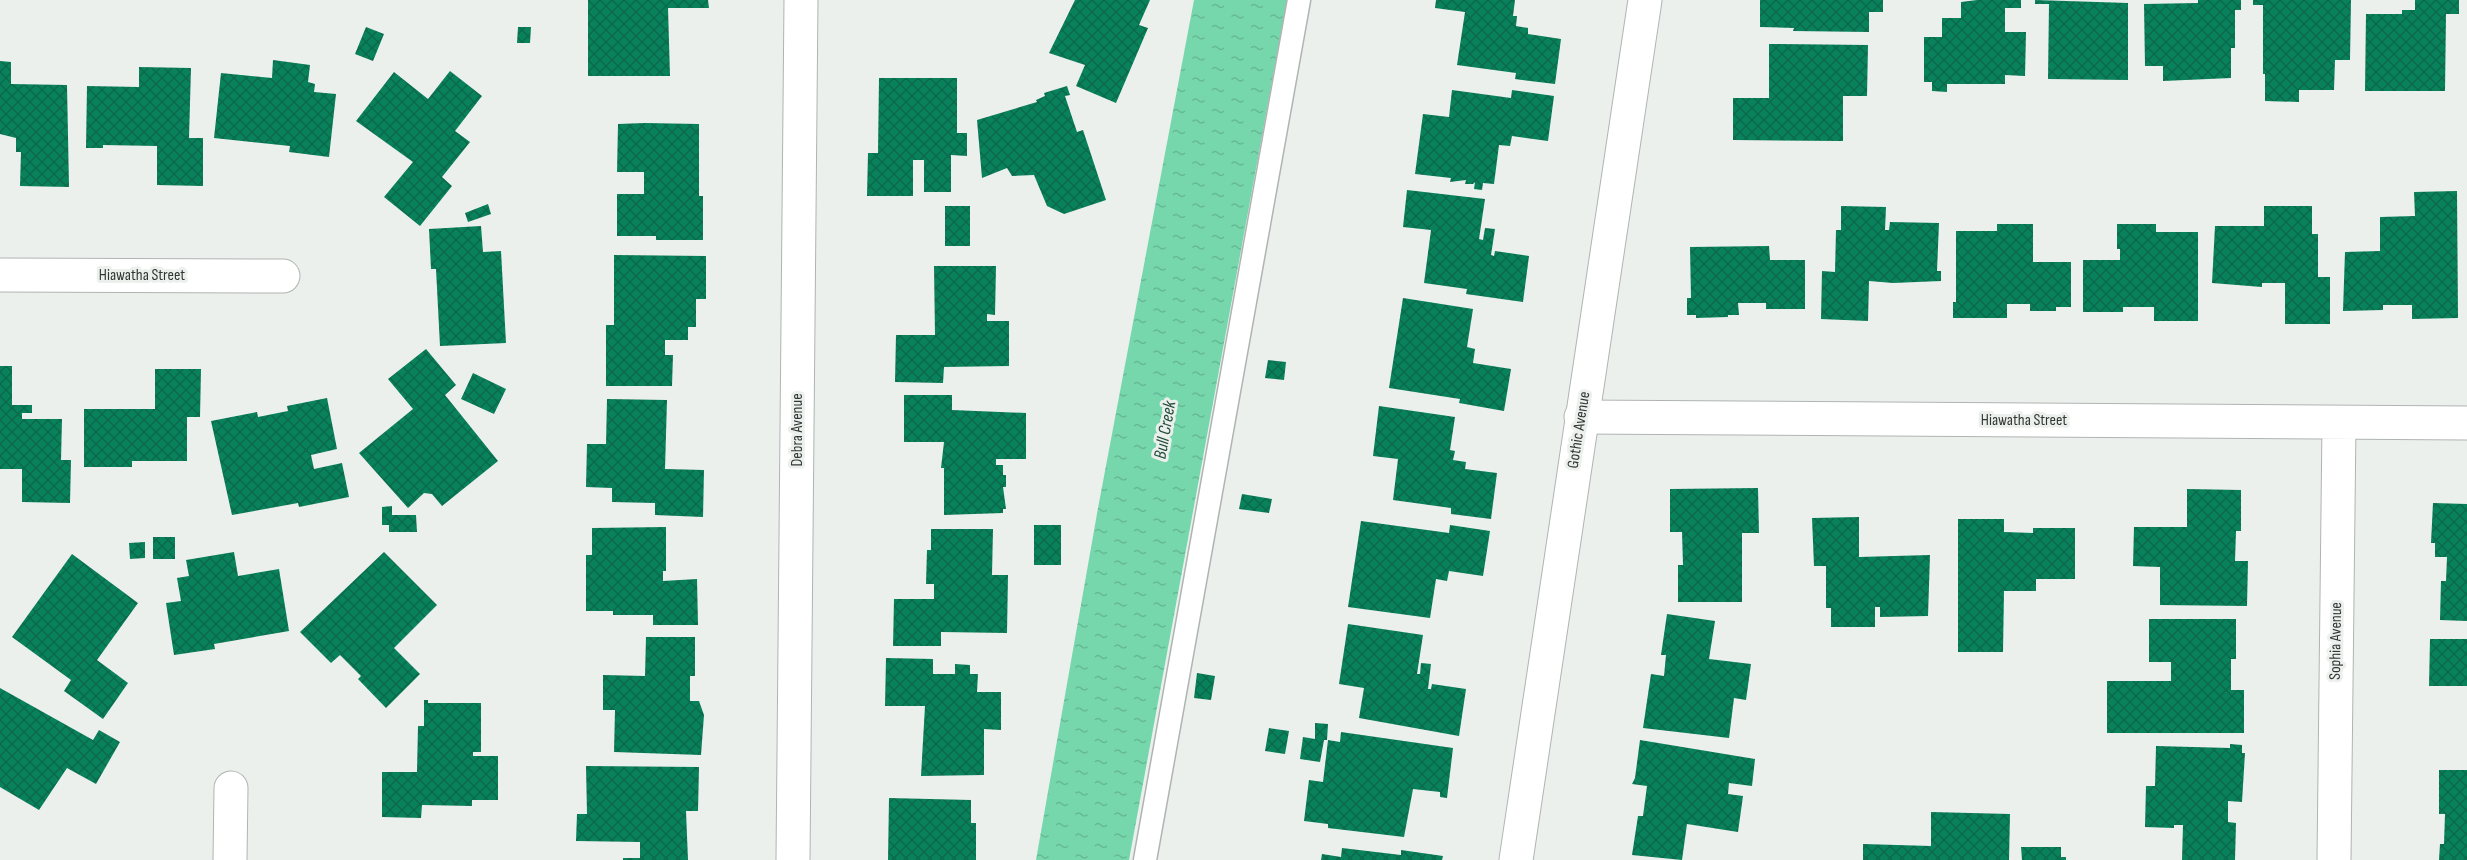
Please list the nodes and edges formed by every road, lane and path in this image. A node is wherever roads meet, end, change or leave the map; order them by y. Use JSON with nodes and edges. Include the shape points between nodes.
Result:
{"nodes":[{"id":1,"x":801,"y":0,"type":"edge"},
{"id":2,"x":1299,"y":0,"type":"edge"},
{"id":3,"x":1645,"y":0,"type":"edge"},
{"id":4,"x":0,"y":274,"type":"edge"},
{"id":5,"x":283,"y":276,"type":"dead end"},
{"id":6,"x":1581,"y":417,"type":"junction"},
{"id":7,"x":2339,"y":423,"type":"junction"},
{"id":8,"x":2467,"y":423,"type":"edge"},
{"id":9,"x":231,"y":788,"type":"dead end"},
{"id":10,"x":230,"y":860,"type":"edge"},
{"id":11,"x":793,"y":860,"type":"edge"},
{"id":12,"x":1145,"y":860,"type":"edge"},
{"id":13,"x":1516,"y":860,"type":"edge"},
{"id":14,"x":2334,"y":860,"type":"edge"}],
"edges":[{"from":1,"to":11,"type":"street","name":"Debra Avenue"},
{"from":2,"to":12,"type":"lane"},
{"from":3,"to":6,"type":"street","name":"Gothic Avenue"},
{"from":4,"to":5,"type":"street","name":"Hiawatha Street"},
{"from":6,"to":7,"type":"street","name":"Hiawatha Street"},
{"from":6,"to":13,"type":"street","name":"Gothic Avenue"},
{"from":7,"to":8,"type":"street","name":"Hiawatha Street"},
{"from":7,"to":14,"type":"street","name":"Sophia Avenue"},
{"from":9,"to":10,"type":"street"}]}
